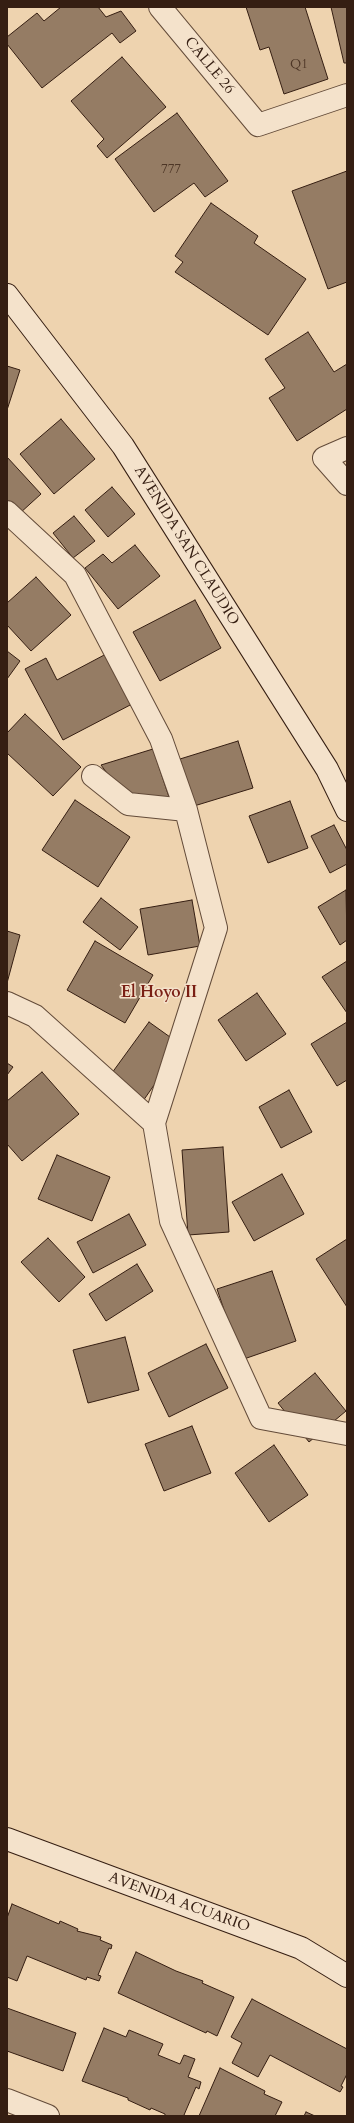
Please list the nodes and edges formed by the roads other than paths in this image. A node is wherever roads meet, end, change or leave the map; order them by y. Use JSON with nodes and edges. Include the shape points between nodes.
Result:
{"nodes":[{"id":1,"x":160,"y":7,"type":"edge"},
{"id":2,"x":347,"y":95,"type":"edge"},
{"id":3,"x":7,"y":295,"type":"edge"},
{"id":4,"x":347,"y":448,"type":"edge"},
{"id":5,"x":347,"y":484,"type":"edge"},
{"id":6,"x":7,"y":512,"type":"edge"},
{"id":7,"x":93,"y":776,"type":"dead end"},
{"id":8,"x":186,"y":810,"type":"junction"},
{"id":9,"x":347,"y":810,"type":"edge"},
{"id":10,"x":7,"y":1003,"type":"edge"},
{"id":11,"x":154,"y":1123,"type":"junction"},
{"id":12,"x":347,"y":1434,"type":"edge"},
{"id":13,"x":7,"y":1839,"type":"edge"},
{"id":14,"x":347,"y":1976,"type":"edge"},
{"id":15,"x":7,"y":2100,"type":"edge"},
{"id":16,"x":48,"y":2116,"type":"edge"}],
"edges":[{"from":1,"to":2,"type":"street","name":"CALLE 26","via":[[258,125]]},
{"from":3,"to":9,"type":"street","name":"AVENIDA SAN CLAUDIO","via":[[123,446],[327,769]]},
{"from":4,"to":5,"type":"street","via":[[324,458]]},
{"from":6,"to":8,"type":"street","via":[[75,575],[161,739]]},
{"from":7,"to":8,"type":"street","via":[[128,804]]},
{"from":8,"to":11,"type":"street","via":[[216,928]]},
{"from":10,"to":11,"type":"street","via":[[35,1016]]},
{"from":11,"to":12,"type":"street","via":[[171,1221],[261,1418]]},
{"from":13,"to":14,"type":"street","name":"AVENIDA ACUARIO","via":[[301,1948]]},
{"from":15,"to":16,"type":"street"}]}
